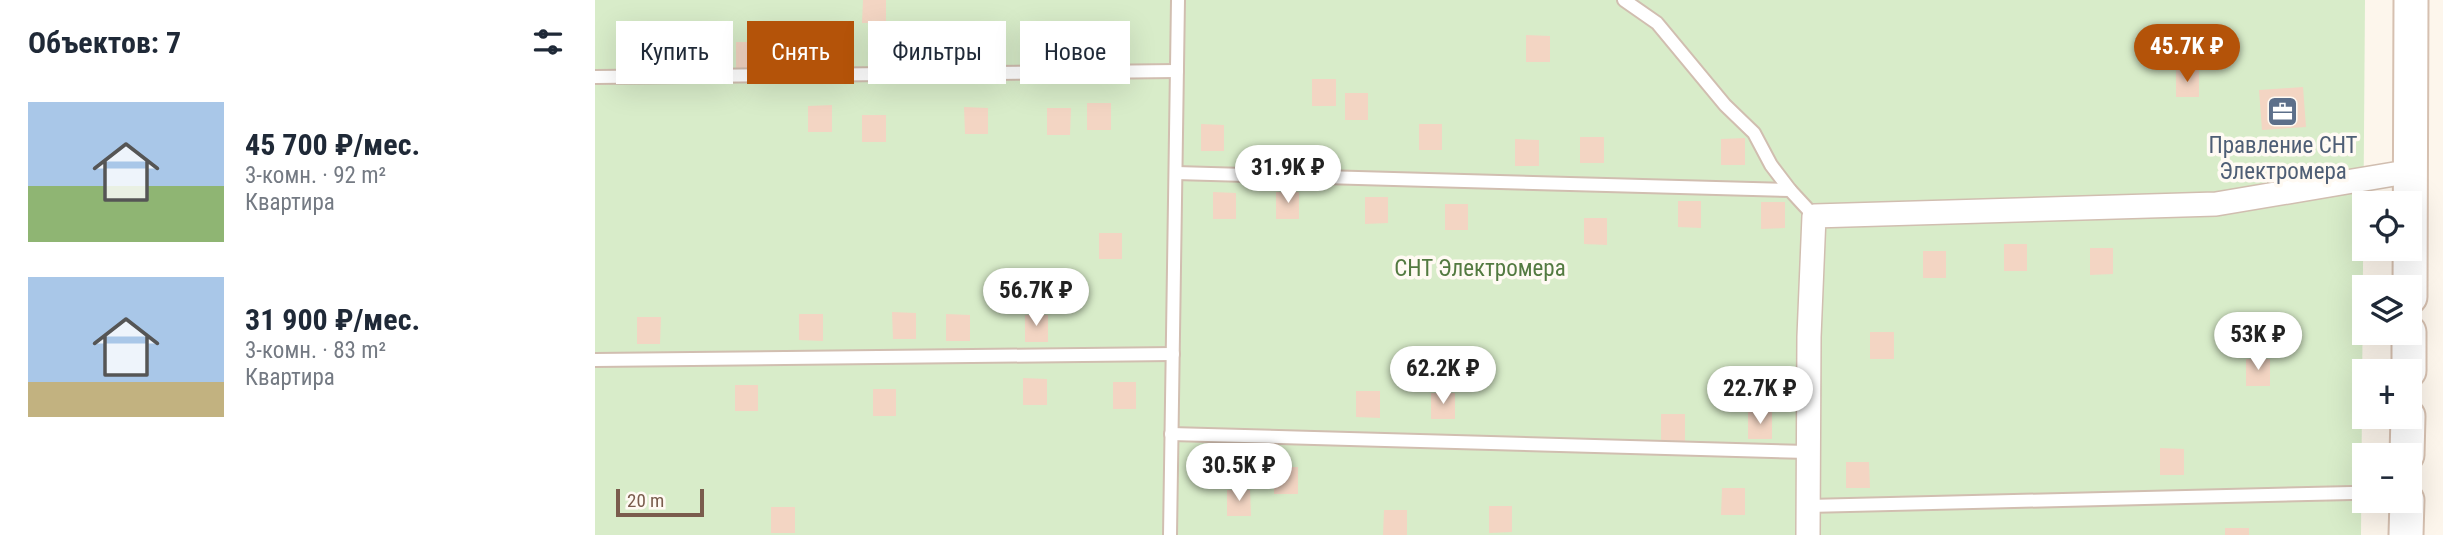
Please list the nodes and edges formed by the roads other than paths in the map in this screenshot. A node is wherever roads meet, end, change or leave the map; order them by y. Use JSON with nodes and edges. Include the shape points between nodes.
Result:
{"nodes":[{"id":1,"x":1178,"y":0,"type":"edge"},
{"id":2,"x":1624,"y":0,"type":"edge"},
{"id":3,"x":2411,"y":0,"type":"edge"},
{"id":4,"x":1177,"y":71,"type":"junction"},
{"id":5,"x":595,"y":77,"type":"edge"},
{"id":6,"x":2412,"y":171,"type":"junction"},
{"id":7,"x":1175,"y":173,"type":"junction"},
{"id":8,"x":1790,"y":190,"type":"junction"},
{"id":9,"x":1814,"y":216,"type":"junction"},
{"id":10,"x":2410,"y":275,"type":"edge"},
{"id":11,"x":1173,"y":354,"type":"junction"},
{"id":12,"x":595,"y":360,"type":"edge"},
{"id":13,"x":1171,"y":434,"type":"junction"},
{"id":14,"x":1808,"y":452,"type":"junction"},
{"id":15,"x":2352,"y":494,"type":"dead end"},
{"id":16,"x":1808,"y":506,"type":"junction"},
{"id":17,"x":2407,"y":513,"type":"edge"},
{"id":18,"x":1170,"y":535,"type":"edge"},
{"id":19,"x":1808,"y":535,"type":"edge"},
{"id":20,"x":2406,"y":535,"type":"edge"}],
"edges":[{"from":1,"to":4,"type":"lane"},
{"from":2,"to":8,"type":"lane","via":[[1657,23],[1754,133]]},
{"from":3,"to":6,"type":"street"},
{"from":4,"to":5,"type":"lane"},
{"from":4,"to":7,"type":"lane"},
{"from":6,"to":9,"type":"street","via":[[2216,204]]},
{"from":6,"to":10,"type":"street"},
{"from":7,"to":8,"type":"lane"},
{"from":7,"to":11,"type":"lane"},
{"from":8,"to":9,"type":"lane"},
{"from":9,"to":14,"type":"street"},
{"from":11,"to":12,"type":"lane"},
{"from":11,"to":13,"type":"lane"},
{"from":13,"to":14,"type":"lane"},
{"from":13,"to":18,"type":"lane"},
{"from":14,"to":16,"type":"street"},
{"from":15,"to":16,"type":"lane"},
{"from":16,"to":19,"type":"street"},
{"from":17,"to":20,"type":"street"}]}
